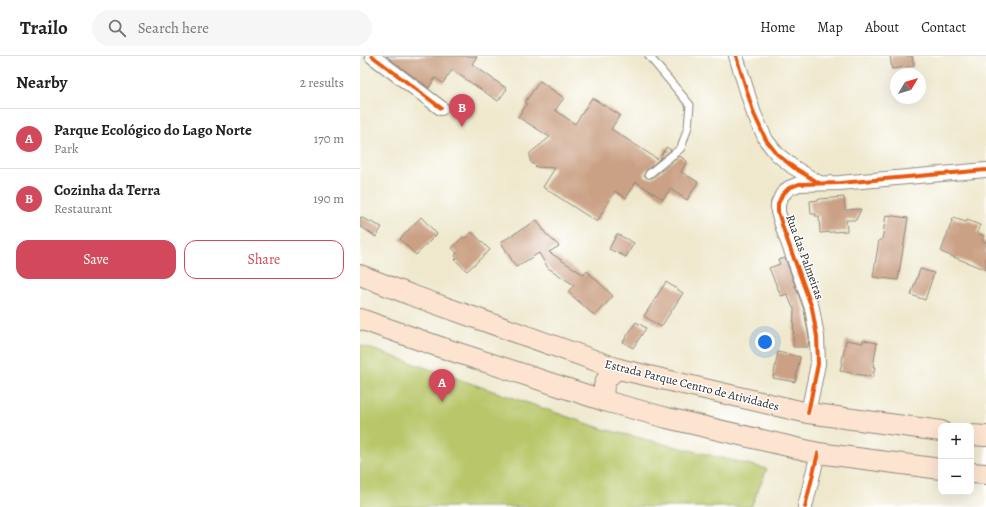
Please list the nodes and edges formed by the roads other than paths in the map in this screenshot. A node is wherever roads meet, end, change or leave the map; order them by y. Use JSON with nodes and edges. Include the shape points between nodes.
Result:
{"nodes":[{"id":1,"x":372,"y":56,"type":"edge"},
{"id":2,"x":649,"y":56,"type":"edge"},
{"id":3,"x":736,"y":56,"type":"edge"},
{"id":4,"x":442,"y":108,"type":"dead end"},
{"id":5,"x":986,"y":170,"type":"edge"},
{"id":6,"x":649,"y":174,"type":"dead end"},
{"id":7,"x":819,"y":183,"type":"junction"},
{"id":8,"x":360,"y":275,"type":"edge"},
{"id":9,"x":360,"y":319,"type":"edge"},
{"id":10,"x":619,"y":369,"type":"junction"},
{"id":11,"x":605,"y":401,"type":"junction"},
{"id":12,"x":808,"y":413,"type":"junction"},
{"id":13,"x":938,"y":431,"type":"edge"},
{"id":14,"x":974,"y":435,"type":"edge"},
{"id":15,"x":986,"y":436,"type":"edge"},
{"id":16,"x":818,"y":453,"type":"junction"},
{"id":17,"x":938,"y":469,"type":"edge"},
{"id":18,"x":974,"y":473,"type":"edge"},
{"id":19,"x":986,"y":474,"type":"edge"},
{"id":20,"x":805,"y":507,"type":"edge"}],
"edges":[{"from":1,"to":4,"type":"street"},
{"from":2,"to":6,"type":"lane","via":[[690,105],[688,127],[681,148]]},
{"from":3,"to":7,"type":"street","via":[[754,114],[766,140],[777,154],[793,167]]},
{"from":5,"to":7,"type":"street","name":"Rua das Palmeiras"},
{"from":7,"to":12,"type":"street","name":"Rua das Palmeiras","via":[[799,184],[789,188],[778,204],[784,231],[812,308],[817,337],[818,364]]},
{"from":8,"to":10,"type":"main road","name":"Estrada Parque Centro de Atividades"},
{"from":9,"to":11,"type":"main road"},
{"from":10,"to":11,"type":"main road","via":[[606,378],[603,394]]},
{"from":10,"to":12,"type":"main road","name":"Estrada Parque Centro de Atividades"},
{"from":11,"to":16,"type":"main road"},
{"from":12,"to":13,"type":"main road","name":"Estrada Parque Centro de Atividades"},
{"from":14,"to":15,"type":"main road"},
{"from":16,"to":17,"type":"main road"},
{"from":16,"to":20,"type":"street"},
{"from":18,"to":19,"type":"main road"}]}
